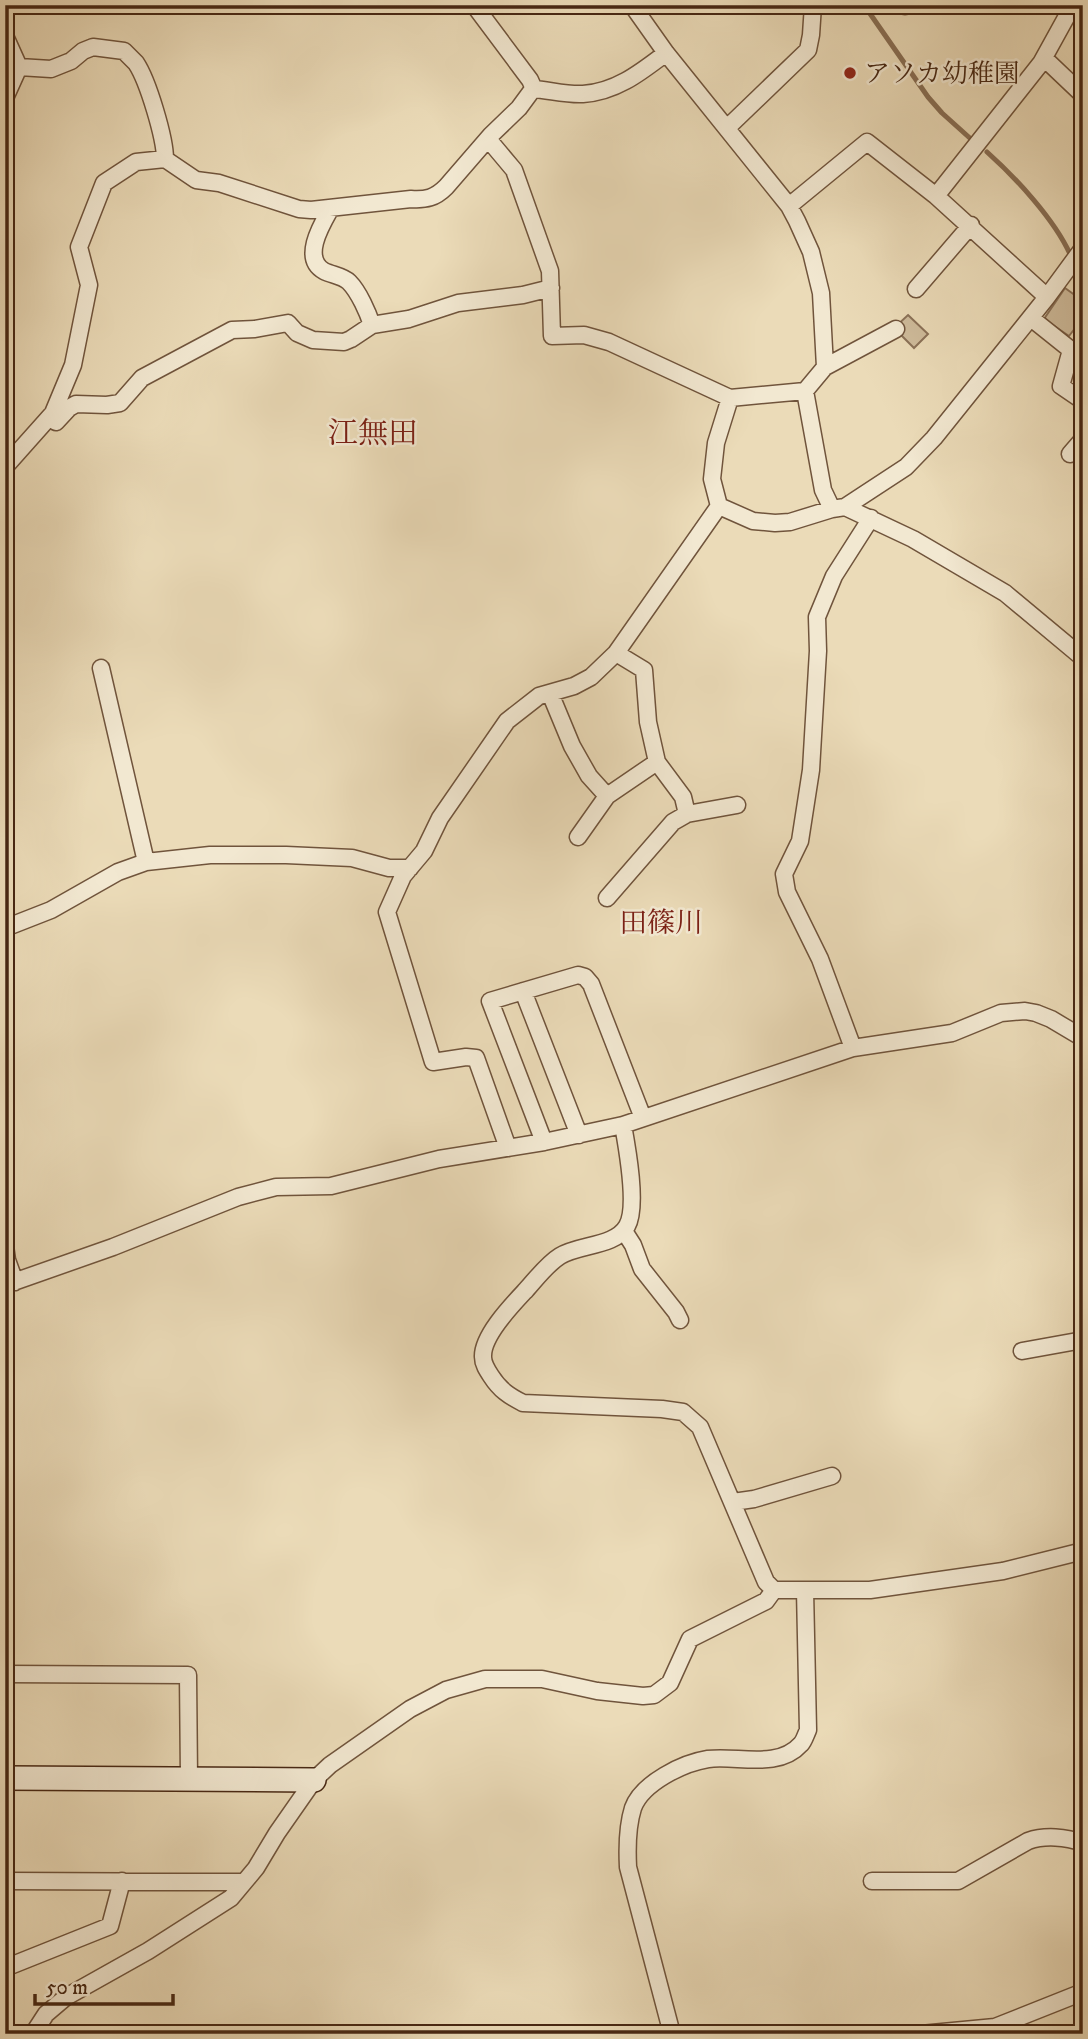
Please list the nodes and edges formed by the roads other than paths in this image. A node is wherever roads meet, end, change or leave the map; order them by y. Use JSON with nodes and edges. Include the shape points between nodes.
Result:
{"nodes":[{"id":1,"x":474,"y":5,"type":"edge"},
{"id":2,"x":632,"y":5,"type":"edge"},
{"id":3,"x":813,"y":5,"type":"edge"},
{"id":4,"x":1073,"y":5,"type":"edge"},
{"id":5,"x":5,"y":36,"type":"edge"},
{"id":6,"x":666,"y":52,"type":"junction"},
{"id":7,"x":1044,"y":58,"type":"junction"},
{"id":8,"x":19,"y":67,"type":"junction"},
{"id":9,"x":534,"y":89,"type":"junction"},
{"id":10,"x":1083,"y":95,"type":"edge"},
{"id":11,"x":5,"y":97,"type":"edge"},
{"id":12,"x":727,"y":128,"type":"junction"},
{"id":13,"x":488,"y":139,"type":"junction"},
{"id":14,"x":165,"y":159,"type":"junction"},
{"id":15,"x":936,"y":196,"type":"junction"},
{"id":16,"x":789,"y":206,"type":"junction"},
{"id":17,"x":331,"y":208,"type":"junction"},
{"id":18,"x":971,"y":225,"type":"junction"},
{"id":19,"x":1083,"y":248,"type":"edge"},
{"id":20,"x":551,"y":288,"type":"junction"},
{"id":21,"x":916,"y":289,"type":"dead end"},
{"id":22,"x":1047,"y":297,"type":"junction"},
{"id":23,"x":1031,"y":318,"type":"junction"},
{"id":24,"x":372,"y":325,"type":"junction"},
{"id":25,"x":896,"y":330,"type":"dead end"},
{"id":26,"x":825,"y":367,"type":"junction"},
{"id":27,"x":805,"y":391,"type":"junction"},
{"id":28,"x":730,"y":398,"type":"junction"},
{"id":29,"x":1083,"y":401,"type":"edge"},
{"id":30,"x":49,"y":418,"type":"junction"},
{"id":31,"x":1083,"y":439,"type":"edge"},
{"id":32,"x":1070,"y":454,"type":"dead end"},
{"id":33,"x":5,"y":467,"type":"edge"},
{"id":34,"x":719,"y":506,"type":"junction"},
{"id":35,"x":838,"y":508,"type":"junction"},
{"id":36,"x":871,"y":518,"type":"junction"},
{"id":37,"x":617,"y":653,"type":"junction"},
{"id":38,"x":1083,"y":658,"type":"edge"},
{"id":39,"x":101,"y":668,"type":"dead end"},
{"id":40,"x":550,"y":693,"type":"junction"},
{"id":41,"x":657,"y":761,"type":"junction"},
{"id":42,"x":607,"y":796,"type":"junction"},
{"id":43,"x":737,"y":805,"type":"dead end"},
{"id":44,"x":687,"y":814,"type":"junction"},
{"id":45,"x":578,"y":837,"type":"dead end"},
{"id":46,"x":146,"y":862,"type":"junction"},
{"id":47,"x":410,"y":868,"type":"junction"},
{"id":48,"x":607,"y":898,"type":"dead end"},
{"id":49,"x":5,"y":928,"type":"edge"},
{"id":50,"x":523,"y":991,"type":"junction"},
{"id":51,"x":1083,"y":1038,"type":"edge"},
{"id":52,"x":853,"y":1048,"type":"junction"},
{"id":53,"x":643,"y":1118,"type":"junction"},
{"id":54,"x":623,"y":1125,"type":"junction"},
{"id":55,"x":579,"y":1135,"type":"junction"},
{"id":56,"x":544,"y":1142,"type":"junction"},
{"id":57,"x":508,"y":1147,"type":"junction"},
{"id":58,"x":624,"y":1231,"type":"junction"},
{"id":59,"x":5,"y":1246,"type":"edge"},
{"id":60,"x":10,"y":1284,"type":"edge"},
{"id":61,"x":680,"y":1320,"type":"dead end"},
{"id":62,"x":1083,"y":1340,"type":"edge"},
{"id":63,"x":1022,"y":1351,"type":"dead end"},
{"id":64,"x":832,"y":1476,"type":"dead end"},
{"id":65,"x":733,"y":1502,"type":"junction"},
{"id":66,"x":1083,"y":1550,"type":"edge"},
{"id":67,"x":774,"y":1590,"type":"junction"},
{"id":68,"x":805,"y":1590,"type":"junction"},
{"id":69,"x":5,"y":1674,"type":"edge"},
{"id":70,"x":5,"y":1778,"type":"edge"},
{"id":71,"x":188,"y":1779,"type":"junction"},
{"id":72,"x":314,"y":1780,"type":"junction"},
{"id":73,"x":1083,"y":1843,"type":"edge"},
{"id":74,"x":5,"y":1881,"type":"edge"},
{"id":75,"x":122,"y":1881,"type":"junction"},
{"id":76,"x":872,"y":1881,"type":"dead end"},
{"id":77,"x":243,"y":1882,"type":"junction"},
{"id":78,"x":5,"y":1968,"type":"edge"},
{"id":79,"x":1083,"y":1992,"type":"edge"},
{"id":80,"x":33,"y":2034,"type":"edge"},
{"id":81,"x":672,"y":2034,"type":"edge"},
{"id":82,"x":921,"y":2034,"type":"edge"}],
"edges":[{"from":1,"to":9,"type":"street"},
{"from":2,"to":6,"type":"street"},
{"from":3,"to":12,"type":"street","via":[[808,50]]},
{"from":4,"to":7,"type":"street"},
{"from":5,"to":8,"type":"street"},
{"from":6,"to":9,"type":"street","via":[[614,88],[583,94]]},
{"from":6,"to":12,"type":"street"},
{"from":7,"to":10,"type":"street"},
{"from":7,"to":15,"type":"street"},
{"from":8,"to":11,"type":"street"},
{"from":8,"to":14,"type":"street","via":[[51,69],[93,47],[124,51],[137,64],[147,89]]},
{"from":9,"to":13,"type":"street"},
{"from":12,"to":16,"type":"street"},
{"from":13,"to":17,"type":"street","via":[[433,197]]},
{"from":13,"to":20,"type":"street","via":[[514,170],[550,271]]},
{"from":14,"to":17,"type":"street","via":[[196,180],[299,209]]},
{"from":14,"to":30,"type":"street","via":[[136,162],[104,183],[79,247],[89,285],[73,365]]},
{"from":15,"to":16,"type":"street","via":[[867,142]]},
{"from":15,"to":18,"type":"street"},
{"from":16,"to":26,"type":"street","via":[[811,252],[821,293]]},
{"from":17,"to":24,"type":"street","via":[[315,240],[316,262],[323,271],[348,281]]},
{"from":18,"to":21,"type":"street"},
{"from":18,"to":22,"type":"street"},
{"from":19,"to":22,"type":"street"},
{"from":20,"to":24,"type":"street","via":[[458,303]]},
{"from":20,"to":28,"type":"street","via":[[552,336],[584,335],[602,340]]},
{"from":22,"to":23,"type":"street"},
{"from":23,"to":29,"type":"street","via":[[1070,350],[1060,386]]},
{"from":23,"to":35,"type":"street","via":[[906,467]]},
{"from":24,"to":30,"type":"street","via":[[344,342],[313,340],[288,323],[232,330],[142,378],[120,402],[76,404],[56,422]]},
{"from":25,"to":26,"type":"street"},
{"from":26,"to":27,"type":"street"},
{"from":27,"to":28,"type":"street"},
{"from":27,"to":35,"type":"street","via":[[823,490]]},
{"from":28,"to":34,"type":"street","via":[[716,443],[712,478]]},
{"from":30,"to":33,"type":"street"},
{"from":31,"to":32,"type":"street"},
{"from":34,"to":35,"type":"street","via":[[753,521],[775,523]]},
{"from":34,"to":37,"type":"street"},
{"from":35,"to":36,"type":"street"},
{"from":36,"to":38,"type":"street","via":[[1005,593]]},
{"from":36,"to":52,"type":"street","via":[[834,576],[817,617],[810,770],[800,841],[784,874],[787,892],[820,959]]},
{"from":37,"to":40,"type":"street","via":[[591,677]]},
{"from":37,"to":41,"type":"street","via":[[644,670]]},
{"from":39,"to":46,"type":"street"},
{"from":40,"to":42,"type":"street","via":[[572,746]]},
{"from":40,"to":47,"type":"street","via":[[531,700],[507,721]]},
{"from":41,"to":42,"type":"street"},
{"from":41,"to":44,"type":"street","via":[[682,797]]},
{"from":42,"to":45,"type":"street"},
{"from":43,"to":44,"type":"street"},
{"from":44,"to":48,"type":"street","via":[[673,822]]},
{"from":46,"to":47,"type":"street","via":[[210,855],[286,855],[352,858],[389,868]]},
{"from":46,"to":49,"type":"street"},
{"from":47,"to":57,"type":"street","via":[[387,912],[433,1062],[476,1058]]},
{"from":50,"to":53,"type":"street","via":[[585,977]]},
{"from":50,"to":55,"type":"street"},
{"from":50,"to":56,"type":"street","via":[[490,1001]]},
{"from":51,"to":52,"type":"street","via":[[1036,1013],[1013,1011],[952,1033]]},
{"from":52,"to":53,"type":"street"},
{"from":53,"to":54,"type":"street"},
{"from":54,"to":55,"type":"street"},
{"from":54,"to":58,"type":"street","via":[[631,1213]]},
{"from":55,"to":56,"type":"street"},
{"from":56,"to":57,"type":"street"},
{"from":57,"to":60,"type":"street","via":[[331,1186],[276,1187],[237,1197]]},
{"from":58,"to":61,"type":"street","via":[[642,1269]]},
{"from":58,"to":65,"type":"street","via":[[558,1257],[489,1336],[483,1360],[497,1386],[523,1403],[683,1412],[700,1427]]},
{"from":59,"to":60,"type":"street"},
{"from":62,"to":63,"type":"street"},
{"from":64,"to":65,"type":"street"},
{"from":65,"to":67,"type":"street"},
{"from":66,"to":68,"type":"street","via":[[1003,1571],[870,1590]]},
{"from":67,"to":68,"type":"street"},
{"from":67,"to":72,"type":"street","via":[[766,1601],[690,1639],[673,1679],[654,1695],[542,1679],[485,1679],[433,1696],[394,1719]]},
{"from":68,"to":81,"type":"street","via":[[808,1730],[802,1744],[772,1759],[708,1759],[678,1768],[652,1783],[634,1805],[627,1840],[628,1867]]},
{"from":69,"to":71,"type":"street","via":[[188,1675]]},
{"from":70,"to":71,"type":"street"},
{"from":71,"to":72,"type":"street"},
{"from":72,"to":77,"type":"street"},
{"from":73,"to":76,"type":"street","via":[[1039,1837],[958,1881]]},
{"from":74,"to":75,"type":"street"},
{"from":75,"to":77,"type":"street"},
{"from":75,"to":78,"type":"street","via":[[110,1927]]},
{"from":77,"to":80,"type":"street","via":[[231,1898],[66,1997],[46,2014]]},
{"from":79,"to":82,"type":"street","via":[[995,2027]]}]}
